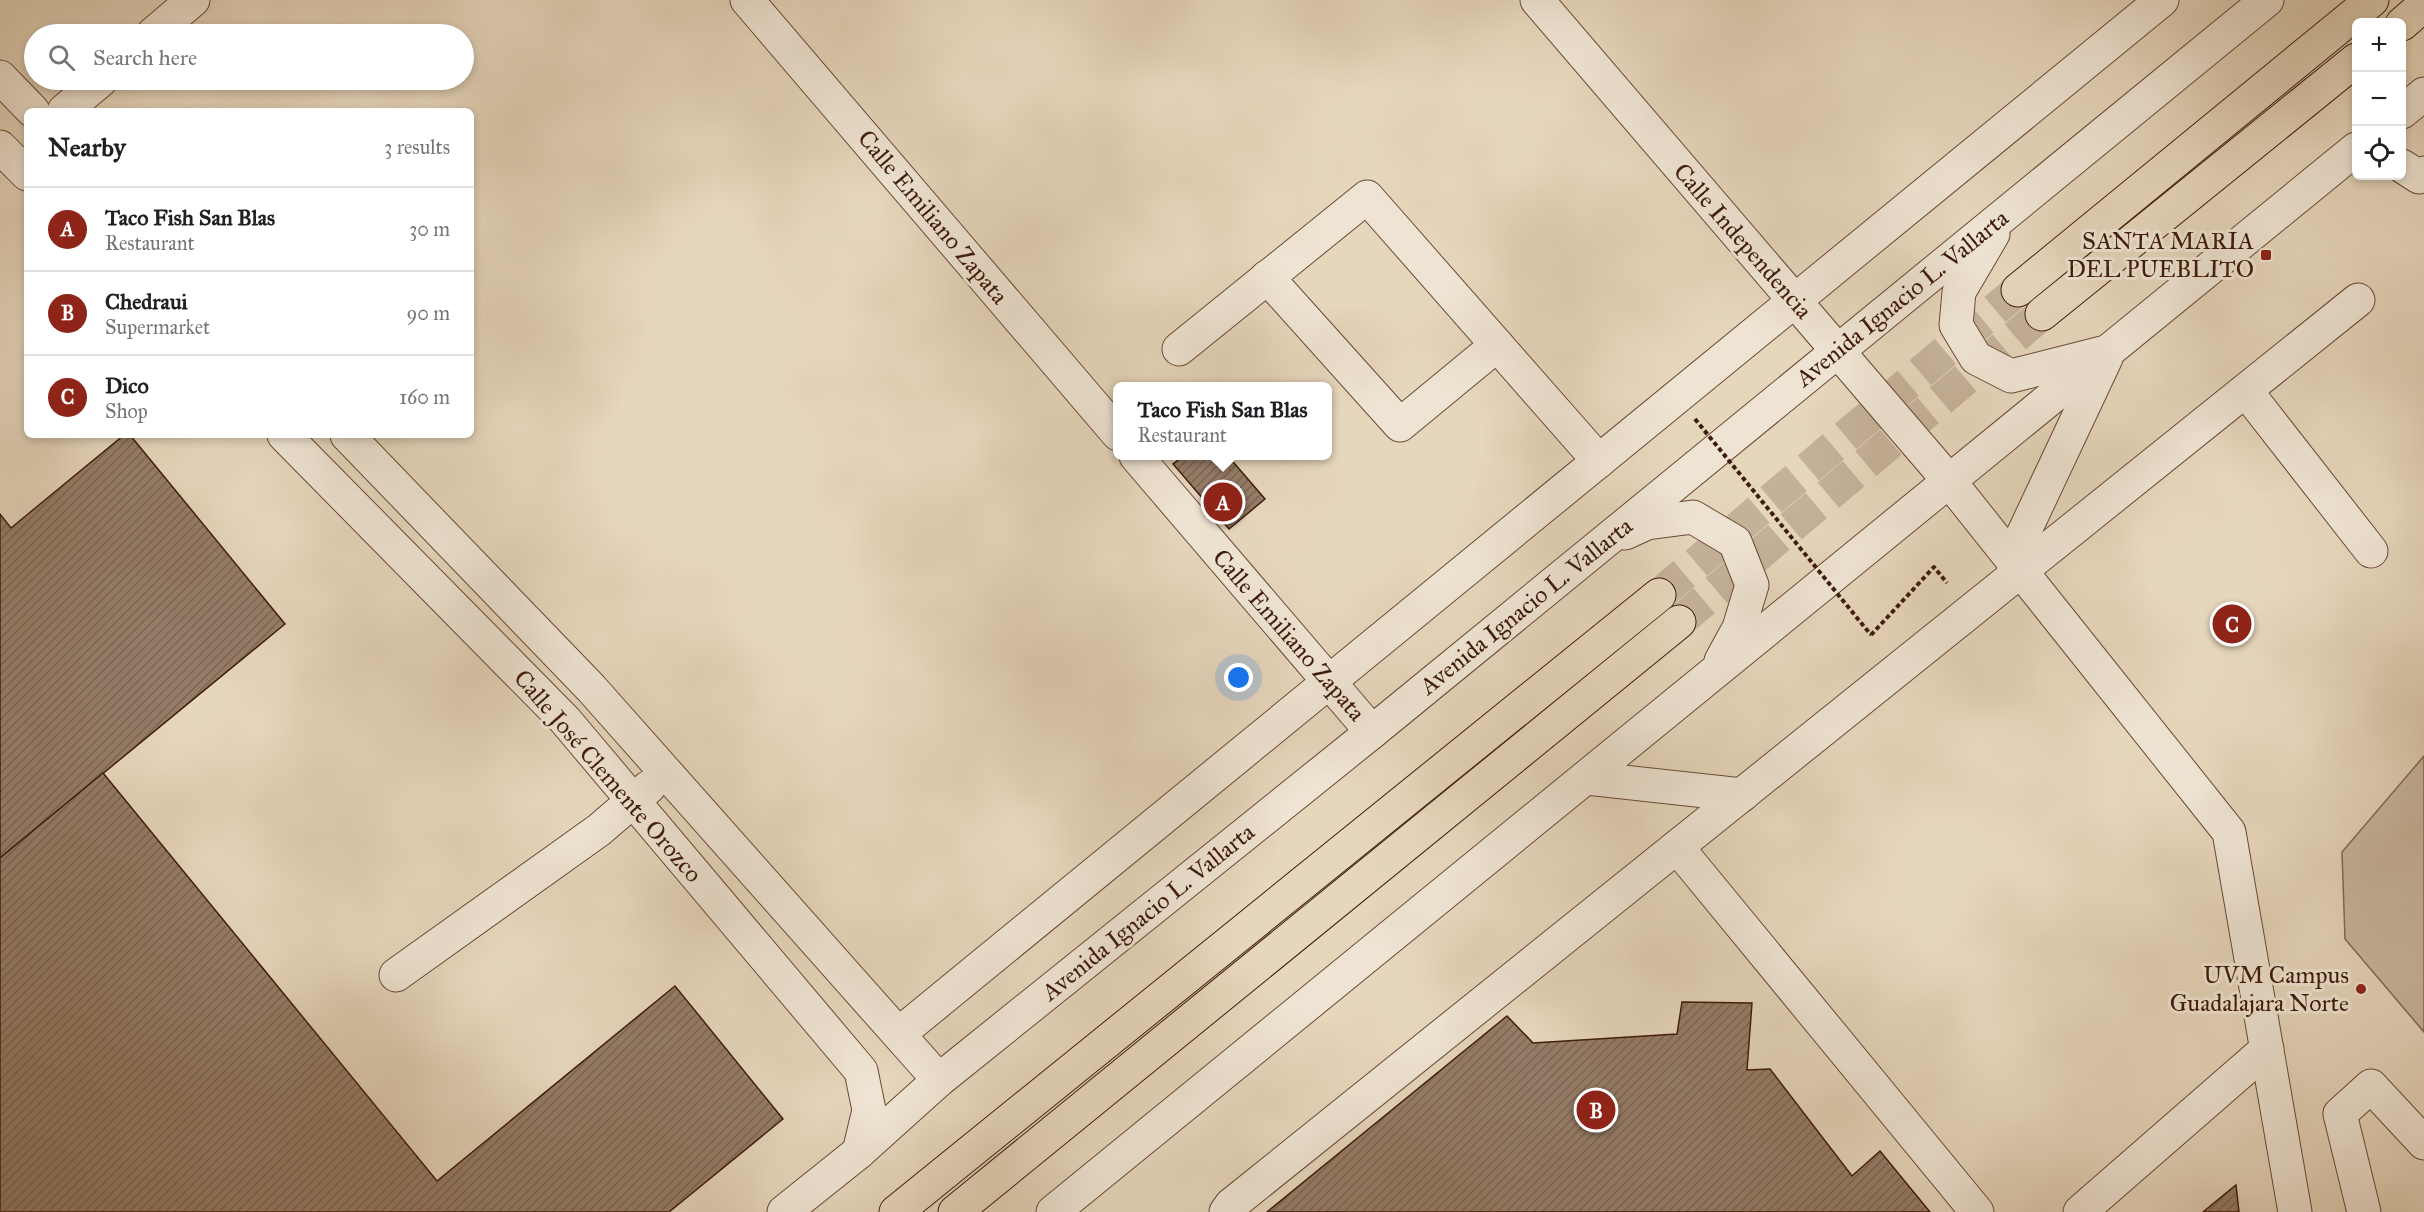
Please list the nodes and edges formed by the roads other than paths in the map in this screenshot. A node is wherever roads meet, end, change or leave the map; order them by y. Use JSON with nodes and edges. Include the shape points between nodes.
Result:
{"nodes":[{"id":1,"x":193,"y":0,"type":"edge"},
{"id":2,"x":747,"y":0,"type":"edge"},
{"id":3,"x":1537,"y":0,"type":"edge"},
{"id":4,"x":2162,"y":0,"type":"edge"},
{"id":5,"x":2267,"y":0,"type":"edge"},
{"id":6,"x":2372,"y":0,"type":"edge"},
{"id":7,"x":2424,"y":5,"type":"edge"},
{"id":8,"x":2406,"y":21,"type":"edge"},
{"id":9,"x":165,"y":24,"type":"edge"},
{"id":10,"x":2352,"y":63,"type":"edge"},
{"id":11,"x":0,"y":77,"type":"edge"},
{"id":12,"x":88,"y":90,"type":"edge"},
{"id":13,"x":2424,"y":94,"type":"edge"},
{"id":14,"x":30,"y":108,"type":"edge"},
{"id":15,"x":67,"y":108,"type":"edge"},
{"id":16,"x":2406,"y":109,"type":"edge"},
{"id":17,"x":0,"y":147,"type":"edge"},
{"id":18,"x":2352,"y":152,"type":"edge"},
{"id":19,"x":2406,"y":169,"type":"edge"},
{"id":20,"x":24,"y":171,"type":"edge"},
{"id":21,"x":2424,"y":173,"type":"edge"},
{"id":22,"x":2005,"y":214,"type":"junction"},
{"id":23,"x":1267,"y":277,"type":"junction"},
{"id":24,"x":2018,"y":290,"type":"tunnel mouth"},
{"id":25,"x":1794,"y":300,"type":"junction"},
{"id":26,"x":2358,"y":300,"type":"dead end"},
{"id":27,"x":2042,"y":314,"type":"tunnel mouth"},
{"id":28,"x":1497,"y":345,"type":"junction"},
{"id":29,"x":1179,"y":348,"type":"dead end"},
{"id":30,"x":1838,"y":351,"type":"junction"},
{"id":31,"x":2109,"y":351,"type":"junction"},
{"id":32,"x":2246,"y":391,"type":"junction"},
{"id":33,"x":1113,"y":428,"type":"edge"},
{"id":34,"x":287,"y":438,"type":"edge"},
{"id":35,"x":350,"y":438,"type":"edge"},
{"id":36,"x":1139,"y":460,"type":"edge"},
{"id":37,"x":1599,"y":461,"type":"junction"},
{"id":38,"x":1950,"y":482,"type":"junction"},
{"id":39,"x":1605,"y":542,"type":"junction"},
{"id":40,"x":2371,"y":551,"type":"dead end"},
{"id":41,"x":2017,"y":564,"type":"junction"},
{"id":42,"x":1659,"y":595,"type":"tunnel mouth"},
{"id":43,"x":1679,"y":622,"type":"tunnel mouth"},
{"id":44,"x":1714,"y":673,"type":"junction"},
{"id":45,"x":1329,"y":682,"type":"junction"},
{"id":46,"x":1372,"y":732,"type":"junction"},
{"id":47,"x":667,"y":773,"type":"junction"},
{"id":48,"x":1587,"y":778,"type":"junction"},
{"id":49,"x":1742,"y":795,"type":"junction"},
{"id":50,"x":633,"y":801,"type":"junction"},
{"id":51,"x":1677,"y":847,"type":"junction"},
{"id":52,"x":396,"y":975,"type":"dead end"},
{"id":53,"x":900,"y":1034,"type":"junction"},
{"id":54,"x":2266,"y":1049,"type":"junction"},
{"id":55,"x":939,"y":1080,"type":"junction"},
{"id":56,"x":2424,"y":1143,"type":"edge"},
{"id":57,"x":859,"y":1152,"type":"junction"},
{"id":58,"x":1087,"y":1201,"type":"edge"},
{"id":59,"x":784,"y":1212,"type":"edge"},
{"id":60,"x":896,"y":1212,"type":"edge"},
{"id":61,"x":955,"y":1212,"type":"edge"},
{"id":62,"x":1053,"y":1212,"type":"edge"},
{"id":63,"x":1226,"y":1212,"type":"edge"},
{"id":64,"x":1977,"y":1212,"type":"edge"},
{"id":65,"x":2080,"y":1212,"type":"edge"},
{"id":66,"x":2295,"y":1212,"type":"edge"},
{"id":67,"x":2364,"y":1212,"type":"edge"}],
"edges":[{"from":1,"to":9,"type":"street"},
{"from":2,"to":33,"type":"street","name":"Calle Emiliano Zapata"},
{"from":3,"to":25,"type":"street","name":"Calle Independencia"},
{"from":4,"to":25,"type":"street"},
{"from":5,"to":22,"type":"street","name":"Avenida Ignacio L. Vallarta"},
{"from":6,"to":24,"type":"highway"},
{"from":7,"to":8,"type":"highway"},
{"from":10,"to":27,"type":"highway"},
{"from":11,"to":14,"type":"street"},
{"from":12,"to":15,"type":"street"},
{"from":13,"to":16,"type":"street"},
{"from":17,"to":20,"type":"street"},
{"from":18,"to":31,"type":"street"},
{"from":19,"to":21,"type":"street","via":[[2419,177]]},
{"from":22,"to":30,"type":"street","name":"Avenida Ignacio L. Vallarta"},
{"from":22,"to":31,"type":"street","via":[[1959,292],[1956,325],[1976,358],[2011,376]]},
{"from":23,"to":28,"type":"street","via":[[1400,425]]},
{"from":23,"to":28,"type":"street","via":[[1367,197]]},
{"from":23,"to":29,"type":"street"},
{"from":25,"to":30,"type":"street","name":"Calle Independencia"},
{"from":25,"to":37,"type":"street"},
{"from":26,"to":32,"type":"street"},
{"from":28,"to":37,"type":"street"},
{"from":30,"to":38,"type":"street","name":"Calle Independencia"},
{"from":30,"to":39,"type":"street","name":"Avenida Ignacio L. Vallarta"},
{"from":31,"to":38,"type":"street"},
{"from":31,"to":41,"type":"street"},
{"from":32,"to":40,"type":"street"},
{"from":32,"to":41,"type":"street"},
{"from":34,"to":50,"type":"street","name":"Calle José Clemente Orozco","via":[[564,720]]},
{"from":35,"to":47,"type":"street","name":"Calle José Clemente Orozco","via":[[591,688]]},
{"from":36,"to":45,"type":"street","name":"Calle Emiliano Zapata"},
{"from":37,"to":45,"type":"street"},
{"from":38,"to":41,"type":"street","name":"Calle Independencia"},
{"from":38,"to":44,"type":"street"},
{"from":39,"to":44,"type":"street","via":[[1647,523],[1693,517],[1735,542],[1752,585],[1739,628]]},
{"from":39,"to":46,"type":"street","name":"Avenida Ignacio L. Vallarta"},
{"from":41,"to":49,"type":"street","via":[[1970,612]]},
{"from":41,"to":54,"type":"street","name":"Calle Independencia","via":[[2229,832]]},
{"from":42,"to":60,"type":"highway"},
{"from":43,"to":61,"type":"highway"},
{"from":44,"to":48,"type":"street"},
{"from":45,"to":46,"type":"street","name":"Calle Emiliano Zapata"},
{"from":45,"to":53,"type":"street"},
{"from":46,"to":55,"type":"street","name":"Avenida Ignacio L. Vallarta"},
{"from":47,"to":50,"type":"street"},
{"from":47,"to":53,"type":"street","name":"Calle José Clemente Orozco"},
{"from":48,"to":49,"type":"street"},
{"from":48,"to":58,"type":"street"},
{"from":49,"to":51,"type":"street"},
{"from":50,"to":52,"type":"street","via":[[599,830]]},
{"from":50,"to":57,"type":"street","name":"Calle José Clemente Orozco","via":[[861,1071],[869,1110]]},
{"from":51,"to":63,"type":"street"},
{"from":51,"to":64,"type":"street"},
{"from":53,"to":55,"type":"street","name":"Calle José Clemente Orozco"},
{"from":54,"to":65,"type":"street"},
{"from":54,"to":66,"type":"street","name":"Calle Independencia"},
{"from":55,"to":57,"type":"street","name":"Avenida Ignacio L. Vallarta"},
{"from":56,"to":67,"type":"street","via":[[2371,1086],[2340,1114]]},
{"from":57,"to":59,"type":"street","name":"Avenida Ignacio L. Vallarta"},
{"from":58,"to":62,"type":"street"}]}
